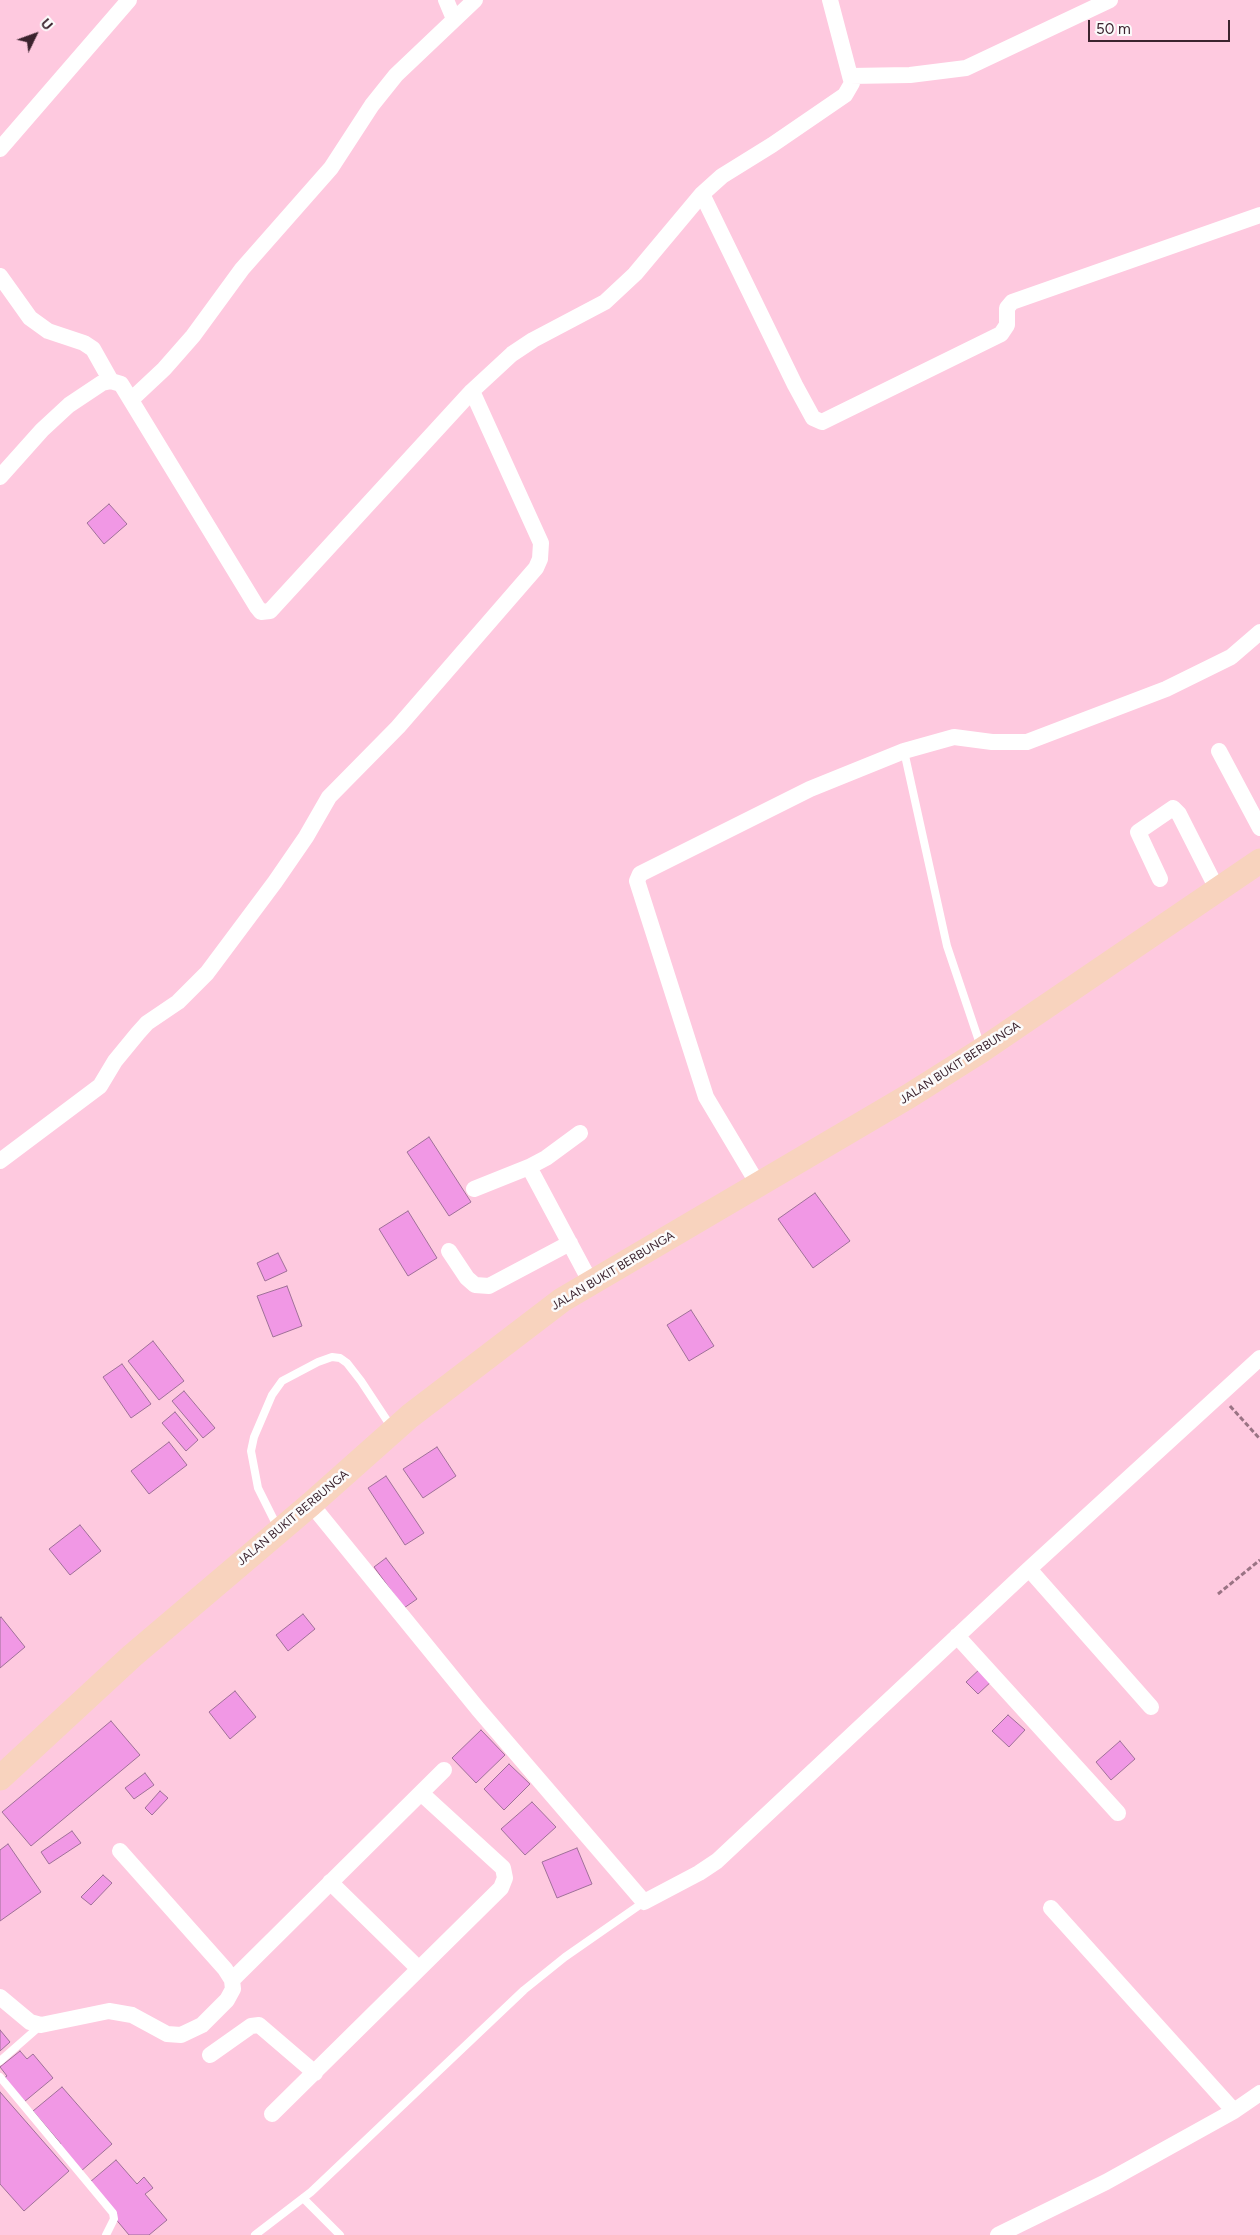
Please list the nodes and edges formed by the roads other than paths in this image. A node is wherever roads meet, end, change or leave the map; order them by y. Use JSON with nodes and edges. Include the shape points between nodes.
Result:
{"nodes":[{"id":1,"x":129,"y":0,"type":"edge"},
{"id":2,"x":446,"y":0,"type":"edge"},
{"id":3,"x":475,"y":0,"type":"edge"},
{"id":4,"x":830,"y":0,"type":"edge"},
{"id":5,"x":1110,"y":0,"type":"edge"},
{"id":6,"x":454,"y":19,"type":"junction"},
{"id":7,"x":850,"y":76,"type":"junction"},
{"id":8,"x":0,"y":149,"type":"edge"},
{"id":9,"x":702,"y":194,"type":"junction"},
{"id":10,"x":1260,"y":215,"type":"edge"},
{"id":11,"x":0,"y":276,"type":"edge"},
{"id":12,"x":111,"y":381,"type":"junction"},
{"id":13,"x":472,"y":391,"type":"junction"},
{"id":14,"x":132,"y":399,"type":"junction"},
{"id":15,"x":0,"y":477,"type":"edge"},
{"id":16,"x":1260,"y":632,"type":"edge"},
{"id":17,"x":1219,"y":751,"type":"dead end"},
{"id":18,"x":904,"y":752,"type":"junction"},
{"id":19,"x":1260,"y":828,"type":"edge"},
{"id":20,"x":1260,"y":861,"type":"edge"},
{"id":21,"x":1160,"y":880,"type":"dead end"},
{"id":22,"x":1218,"y":890,"type":"junction"},
{"id":23,"x":982,"y":1050,"type":"junction"},
{"id":24,"x":580,"y":1133,"type":"dead end"},
{"id":25,"x":0,"y":1161,"type":"edge"},
{"id":26,"x":529,"y":1168,"type":"junction"},
{"id":27,"x":759,"y":1186,"type":"junction"},
{"id":28,"x":474,"y":1189,"type":"dead end"},
{"id":29,"x":570,"y":1243,"type":"junction"},
{"id":30,"x":449,"y":1251,"type":"dead end"},
{"id":31,"x":591,"y":1283,"type":"junction"},
{"id":32,"x":1260,"y":1358,"type":"edge"},
{"id":33,"x":394,"y":1430,"type":"junction"},
{"id":34,"x":311,"y":1504,"type":"junction"},
{"id":35,"x":279,"y":1530,"type":"junction"},
{"id":36,"x":1029,"y":1569,"type":"junction"},
{"id":37,"x":957,"y":1636,"type":"junction"},
{"id":38,"x":1151,"y":1707,"type":"dead end"},
{"id":39,"x":444,"y":1770,"type":"dead end"},
{"id":40,"x":0,"y":1778,"type":"edge"},
{"id":41,"x":421,"y":1792,"type":"junction"},
{"id":42,"x":1118,"y":1813,"type":"dead end"},
{"id":43,"x":120,"y":1851,"type":"dead end"},
{"id":44,"x":330,"y":1882,"type":"junction"},
{"id":45,"x":644,"y":1902,"type":"junction"},
{"id":46,"x":1051,"y":1908,"type":"dead end"},
{"id":47,"x":419,"y":1969,"type":"junction"},
{"id":48,"x":232,"y":1980,"type":"junction"},
{"id":49,"x":0,"y":1998,"type":"edge"},
{"id":50,"x":41,"y":2025,"type":"junction"},
{"id":51,"x":210,"y":2055,"type":"dead end"},
{"id":52,"x":0,"y":2061,"type":"edge"},
{"id":53,"x":315,"y":2073,"type":"junction"},
{"id":54,"x":0,"y":2077,"type":"edge"},
{"id":55,"x":1260,"y":2093,"type":"edge"},
{"id":56,"x":1234,"y":2111,"type":"junction"},
{"id":57,"x":272,"y":2114,"type":"dead end"},
{"id":58,"x":303,"y":2198,"type":"junction"},
{"id":59,"x":106,"y":2235,"type":"edge"},
{"id":60,"x":255,"y":2235,"type":"edge"},
{"id":61,"x":340,"y":2235,"type":"edge"},
{"id":62,"x":998,"y":2235,"type":"edge"}],
"edges":[{"from":1,"to":8,"type":"street"},
{"from":2,"to":6,"type":"street"},
{"from":3,"to":6,"type":"street"},
{"from":4,"to":7,"type":"street"},
{"from":5,"to":7,"type":"street","via":[[966,68],[910,75]]},
{"from":6,"to":14,"type":"street","via":[[396,75],[331,168],[242,269],[193,336]]},
{"from":7,"to":9,"type":"street","via":[[852,83],[844,95],[772,146],[722,176]]},
{"from":9,"to":10,"type":"street","via":[[795,385],[814,418],[822,422],[1001,334],[1007,324],[1007,308],[1012,302]]},
{"from":9,"to":13,"type":"street","via":[[635,274],[605,302],[512,354]]},
{"from":11,"to":12,"type":"street","via":[[30,318],[48,331],[93,349]]},
{"from":12,"to":14,"type":"street","via":[[121,384]]},
{"from":12,"to":15,"type":"street","via":[[88,390],[69,405]]},
{"from":13,"to":14,"type":"street","via":[[270,611],[261,612]]},
{"from":13,"to":25,"type":"street","via":[[541,543],[536,568],[398,727],[329,797],[276,882],[207,973],[178,1002],[138,1032],[100,1086]]},
{"from":16,"to":18,"type":"street","via":[[1231,656],[1166,689],[1027,742],[954,738]]},
{"from":17,"to":19,"type":"street"},
{"from":18,"to":23,"type":"lane","via":[[948,946]]},
{"from":18,"to":27,"type":"street","via":[[810,789],[644,872],[637,879],[706,1097]]},
{"from":20,"to":22,"type":"main road","name":"JALAN BUKIT BERBUNGA"},
{"from":21,"to":22,"type":"street","via":[[1138,832],[1173,808],[1180,814]]},
{"from":22,"to":23,"type":"main road","name":"JALAN BUKIT BERBUNGA"},
{"from":23,"to":27,"type":"main road","name":"JALAN BUKIT BERBUNGA"},
{"from":24,"to":26,"type":"street"},
{"from":26,"to":28,"type":"street"},
{"from":26,"to":29,"type":"street"},
{"from":27,"to":31,"type":"main road","name":"JALAN BUKIT BERBUNGA"},
{"from":29,"to":30,"type":"street","via":[[489,1286],[475,1285],[467,1278]]},
{"from":29,"to":31,"type":"street"},
{"from":31,"to":33,"type":"main road","name":"JALAN BUKIT BERBUNGA","via":[[562,1300]]},
{"from":32,"to":36,"type":"street"},
{"from":33,"to":34,"type":"main road","name":"JALAN BUKIT BERBUNGA"},
{"from":33,"to":35,"type":"lane","via":[[360,1380],[340,1358],[318,1362],[282,1382],[272,1395],[251,1451],[258,1488]]},
{"from":34,"to":35,"type":"main road","name":"JALAN BUKIT BERBUNGA"},
{"from":34,"to":45,"type":"street","via":[[478,1709]]},
{"from":35,"to":40,"type":"main road","name":"JALAN BUKIT BERBUNGA","via":[[132,1656]]},
{"from":36,"to":37,"type":"street"},
{"from":36,"to":38,"type":"street"},
{"from":37,"to":42,"type":"street"},
{"from":37,"to":45,"type":"street","via":[[717,1861]]},
{"from":39,"to":41,"type":"street"},
{"from":41,"to":44,"type":"street"},
{"from":41,"to":47,"type":"street","via":[[503,1868],[505,1878],[501,1888]]},
{"from":43,"to":48,"type":"street"},
{"from":44,"to":47,"type":"street"},
{"from":44,"to":48,"type":"street"},
{"from":45,"to":58,"type":"lane","via":[[524,1990]]},
{"from":46,"to":56,"type":"street"},
{"from":47,"to":53,"type":"street"},
{"from":48,"to":50,"type":"street","via":[[233,1989],[227,2000],[202,2025],[180,2035],[167,2034],[132,2015],[109,2011]]},
{"from":49,"to":50,"type":"street","via":[[30,2022]]},
{"from":50,"to":52,"type":"lane"},
{"from":51,"to":53,"type":"street","via":[[251,2026],[259,2025]]},
{"from":53,"to":57,"type":"street"},
{"from":54,"to":59,"type":"lane","via":[[113,2213],[114,2219]]},
{"from":55,"to":56,"type":"street"},
{"from":56,"to":62,"type":"street","via":[[1077,2198]]},
{"from":58,"to":60,"type":"lane"},
{"from":58,"to":61,"type":"lane"}]}
